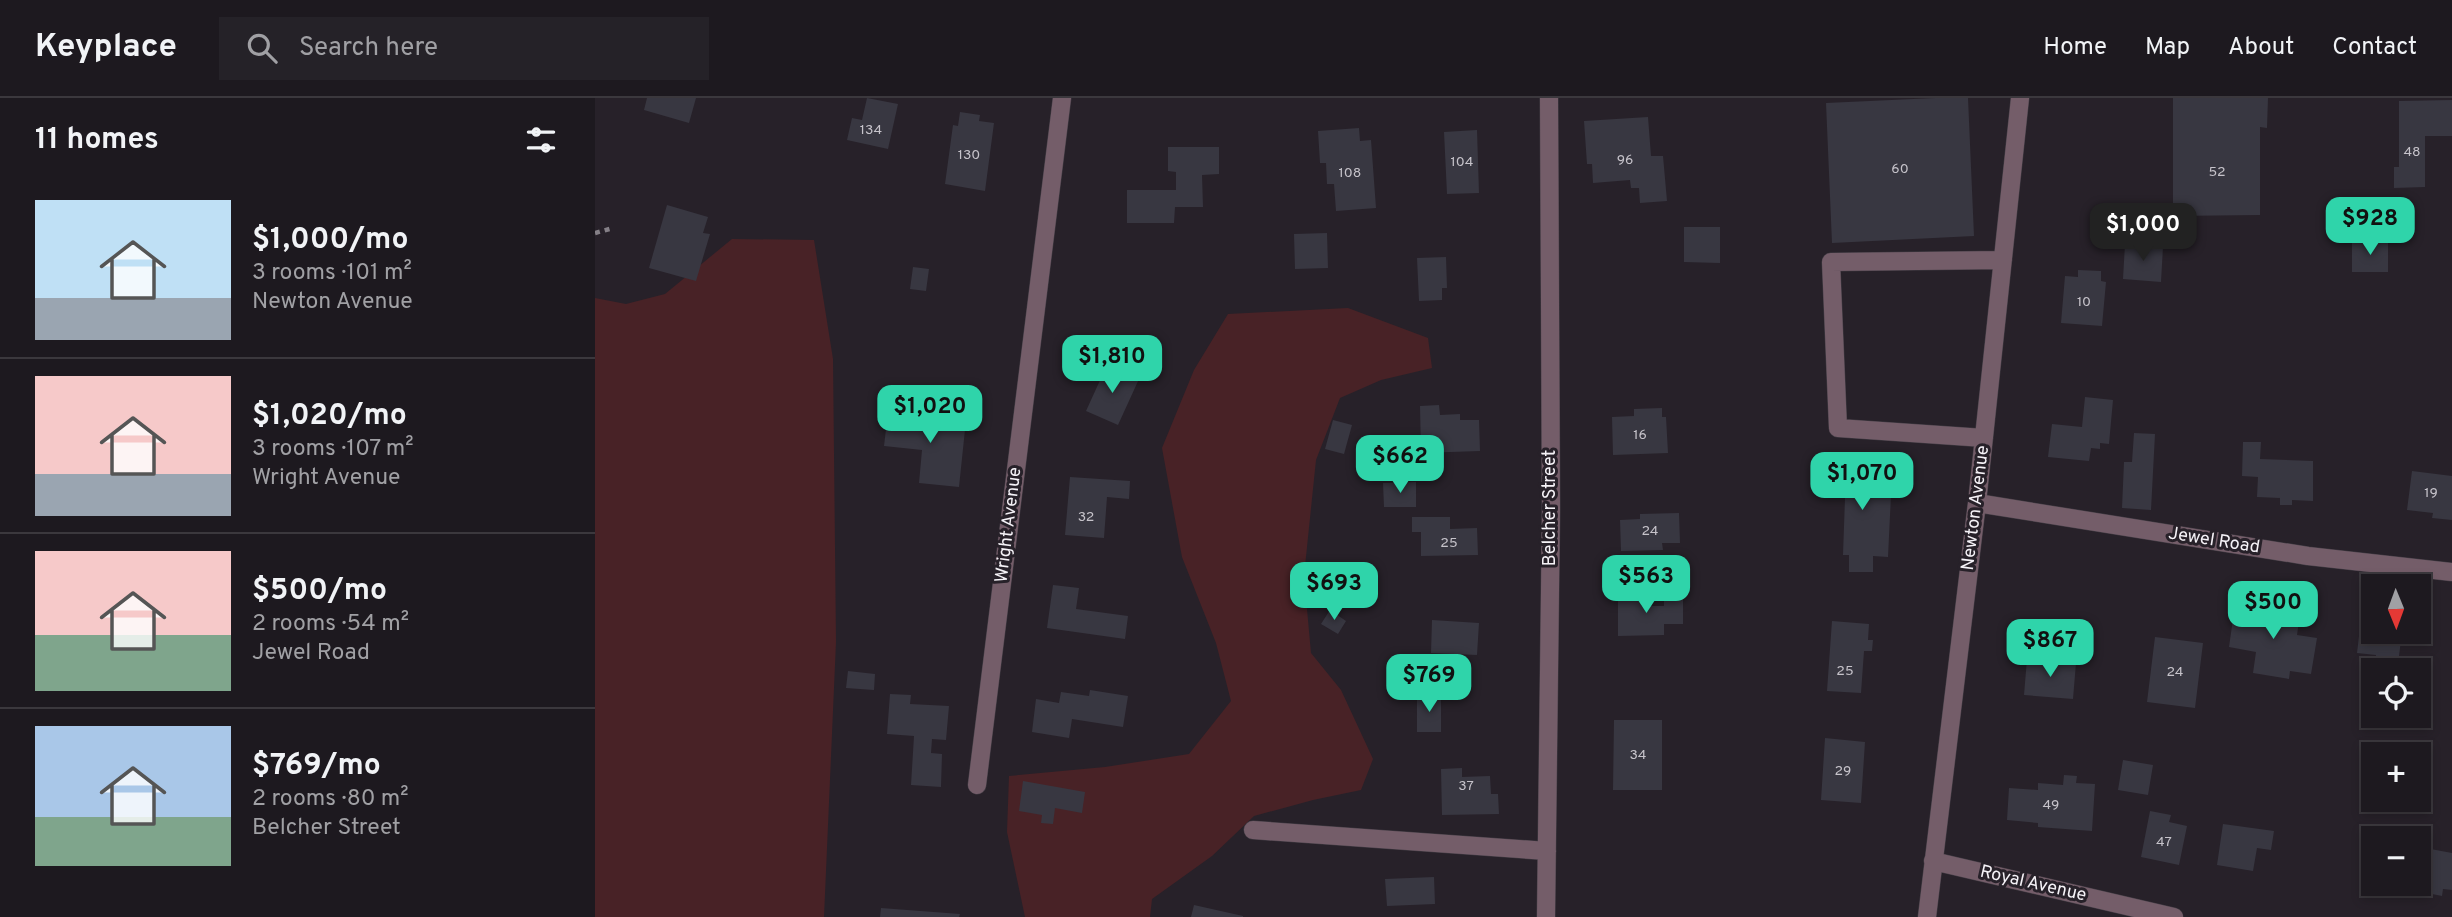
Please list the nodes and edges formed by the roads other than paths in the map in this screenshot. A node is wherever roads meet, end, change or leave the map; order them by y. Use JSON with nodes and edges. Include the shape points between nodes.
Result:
{"nodes":[{"id":1,"x":1062,"y":98,"type":"edge"},
{"id":2,"x":1549,"y":98,"type":"edge"},
{"id":3,"x":2020,"y":98,"type":"edge"},
{"id":4,"x":2003,"y":260,"type":"junction"},
{"id":5,"x":1984,"y":438,"type":"junction"},
{"id":6,"x":1977,"y":503,"type":"junction"},
{"id":7,"x":2452,"y":572,"type":"edge"},
{"id":8,"x":977,"y":785,"type":"dead end"},
{"id":9,"x":1253,"y":830,"type":"dead end"},
{"id":10,"x":1547,"y":851,"type":"junction"},
{"id":11,"x":1933,"y":861,"type":"junction"},
{"id":12,"x":1546,"y":917,"type":"edge"},
{"id":13,"x":1927,"y":917,"type":"edge"},
{"id":14,"x":2175,"y":917,"type":"edge"}],
"edges":[{"from":1,"to":8,"type":"street","name":"Wright Avenue"},
{"from":2,"to":10,"type":"street","name":"Belcher Street"},
{"from":3,"to":4,"type":"street","name":"Newton Avenue"},
{"from":4,"to":5,"type":"street","name":"Newton Avenue"},
{"from":4,"to":5,"type":"street","via":[[1831,262],[1838,428]]},
{"from":5,"to":6,"type":"street","name":"Newton Avenue"},
{"from":6,"to":7,"type":"street","name":"Jewel Road","via":[[2308,556]]},
{"from":6,"to":11,"type":"street","name":"Newton Avenue"},
{"from":9,"to":10,"type":"street"},
{"from":10,"to":12,"type":"street","name":"Belcher Street"},
{"from":11,"to":13,"type":"street","name":"Newton Avenue"},
{"from":11,"to":14,"type":"street","name":"Royal Avenue"}]}
